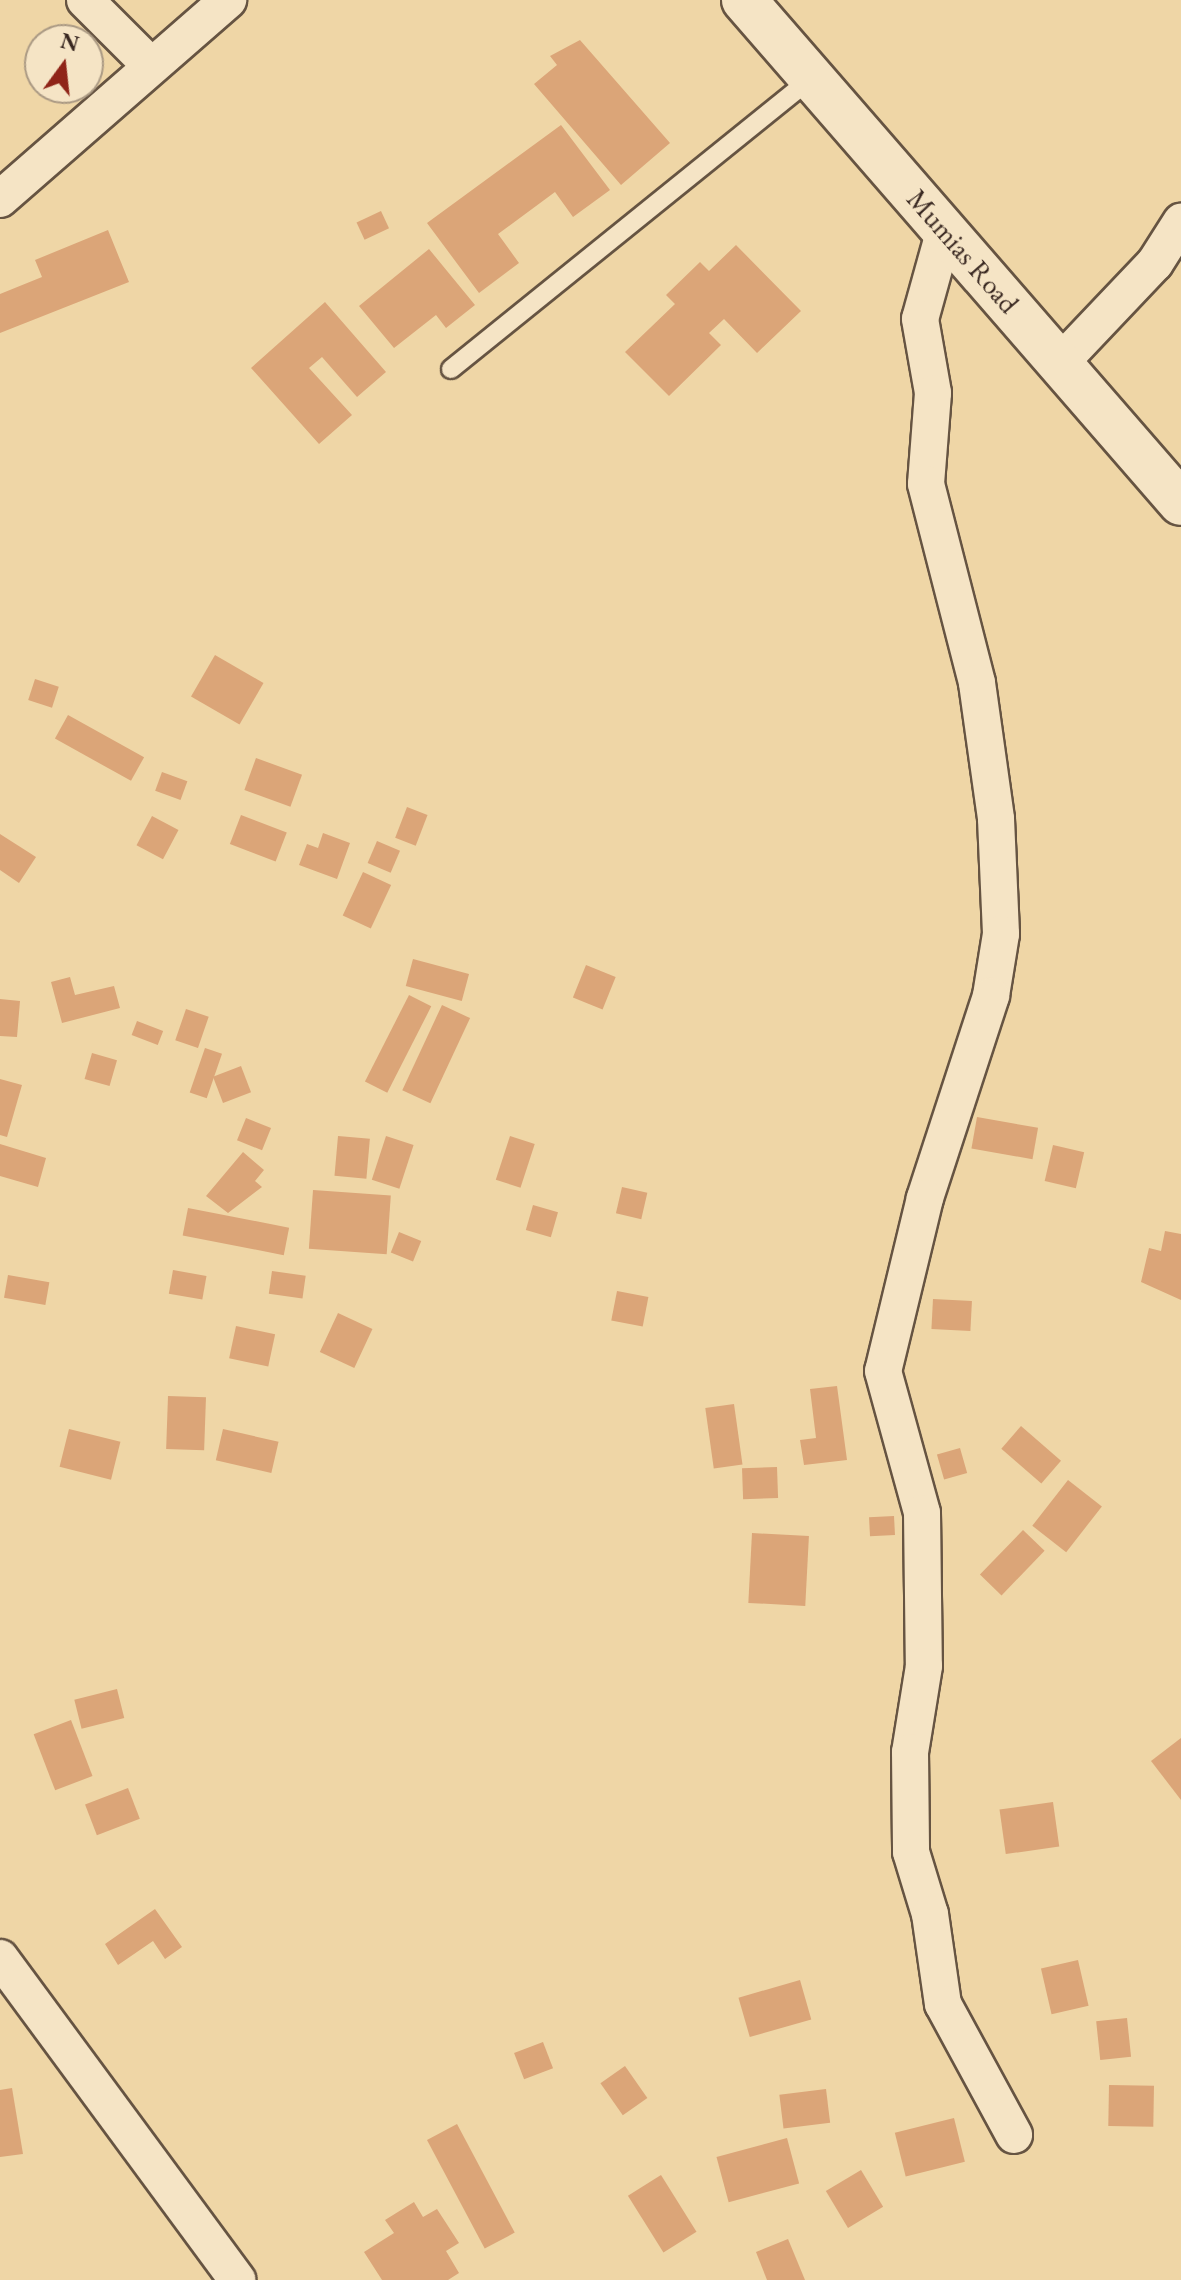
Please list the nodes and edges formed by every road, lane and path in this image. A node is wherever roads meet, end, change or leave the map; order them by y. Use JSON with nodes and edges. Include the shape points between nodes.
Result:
{"nodes":[{"id":1,"x":85,"y":0,"type":"edge"},
{"id":2,"x":228,"y":0,"type":"edge"},
{"id":3,"x":744,"y":0,"type":"edge"},
{"id":4,"x":149,"y":64,"type":"junction"},
{"id":5,"x":812,"y":78,"type":"junction"},
{"id":6,"x":0,"y":199,"type":"edge"},
{"id":7,"x":1181,"y":222,"type":"edge"},
{"id":8,"x":945,"y":229,"type":"junction"},
{"id":9,"x":1060,"y":363,"type":"junction"},
{"id":10,"x":451,"y":369,"type":"dead end"},
{"id":11,"x":1181,"y":503,"type":"edge"},
{"id":12,"x":0,"y":1958,"type":"edge"},
{"id":13,"x":1014,"y":2135,"type":"dead end"},
{"id":14,"x":237,"y":2280,"type":"edge"}],
"edges":[{"from":1,"to":4,"type":"street"},
{"from":2,"to":4,"type":"street"},
{"from":3,"to":5,"type":"street","name":"Mumias Road"},
{"from":4,"to":6,"type":"street"},
{"from":5,"to":8,"type":"street","name":"Mumias Road"},
{"from":5,"to":10,"type":"lane"},
{"from":7,"to":9,"type":"street","via":[[1155,263]]},
{"from":8,"to":9,"type":"street","name":"Mumias Road"},
{"from":8,"to":13,"type":"street","via":[[920,319],[933,393],[926,484],[977,683],[996,819],[1001,934],[991,996],[925,1198],[883,1371],[922,1513],[925,1653],[910,1752],[911,1852],[930,1914],[943,2004]]},
{"from":9,"to":11,"type":"street","name":"Mumias Road"},
{"from":12,"to":14,"type":"street"}]}
